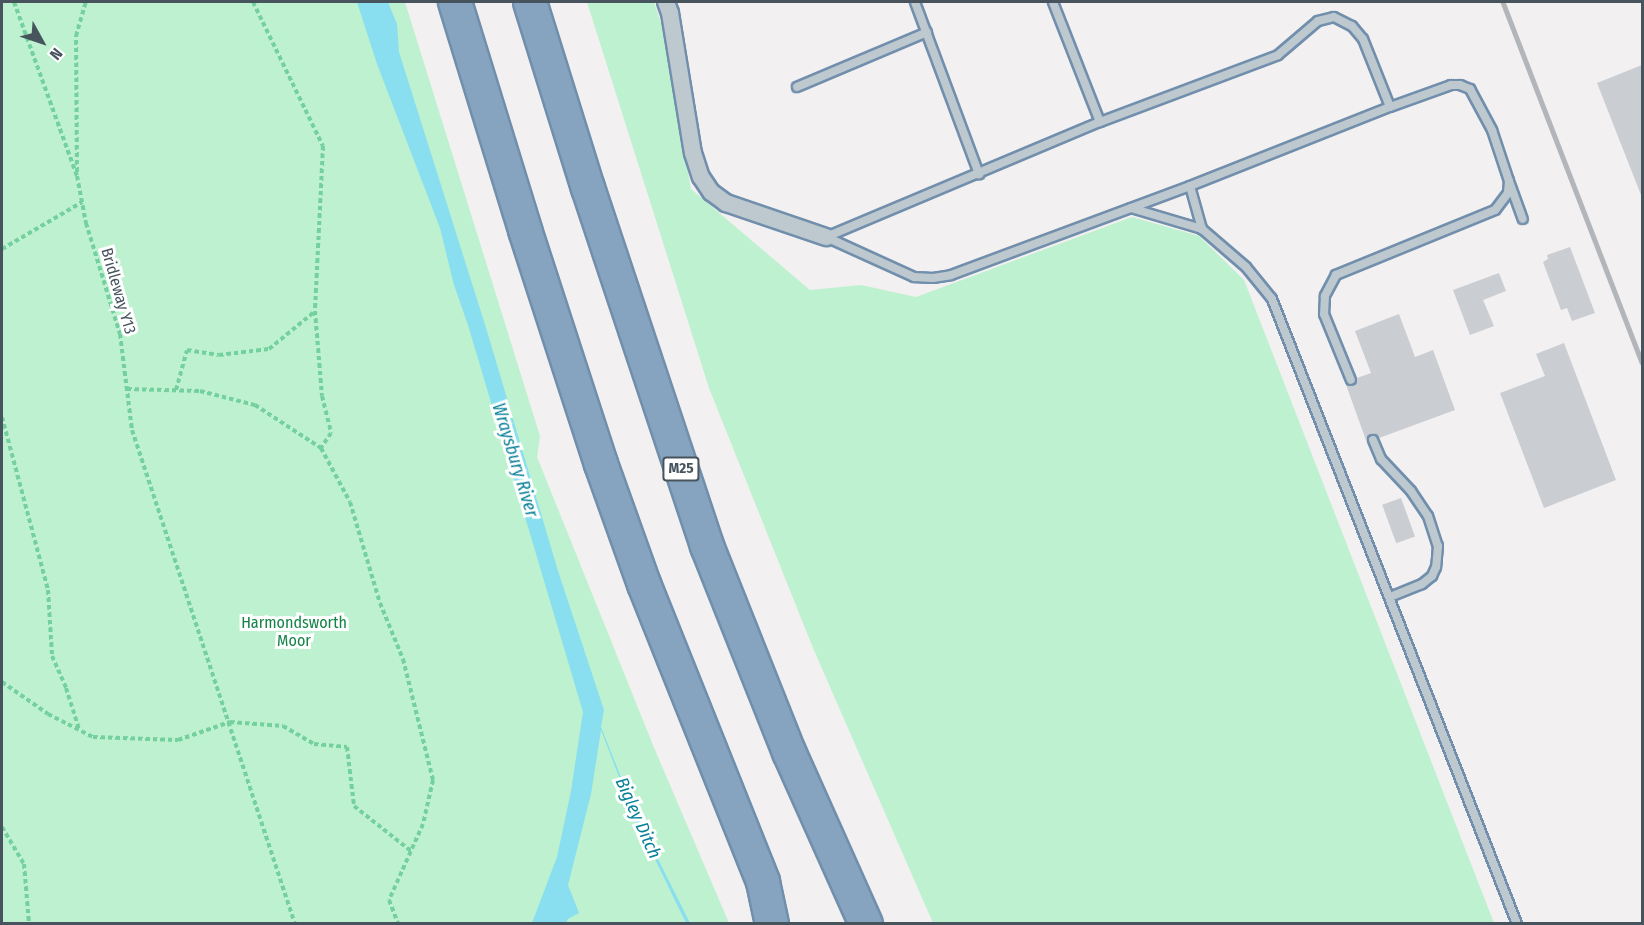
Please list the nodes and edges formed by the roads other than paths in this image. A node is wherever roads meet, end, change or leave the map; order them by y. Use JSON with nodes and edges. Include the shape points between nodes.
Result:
{"nodes":[{"id":1,"x":455,"y":2,"type":"edge"},
{"id":2,"x":530,"y":2,"type":"edge"},
{"id":3,"x":666,"y":2,"type":"edge"},
{"id":4,"x":915,"y":2,"type":"edge"},
{"id":5,"x":1053,"y":2,"type":"edge"},
{"id":6,"x":927,"y":32,"type":"junction"},
{"id":7,"x":797,"y":87,"type":"dead end"},
{"id":8,"x":1390,"y":107,"type":"junction"},
{"id":9,"x":1100,"y":123,"type":"junction"},
{"id":10,"x":979,"y":174,"type":"junction"},
{"id":11,"x":1509,"y":181,"type":"junction"},
{"id":12,"x":1190,"y":186,"type":"junction"},
{"id":13,"x":1131,"y":208,"type":"junction"},
{"id":14,"x":1523,"y":219,"type":"dead end"},
{"id":15,"x":1202,"y":229,"type":"junction"},
{"id":16,"x":826,"y":237,"type":"junction"},
{"id":17,"x":1351,"y":380,"type":"dead end"},
{"id":18,"x":1373,"y":440,"type":"dead end"},
{"id":19,"x":1389,"y":597,"type":"junction"},
{"id":20,"x":763,"y":882,"type":"junction"},
{"id":21,"x":772,"y":924,"type":"edge"},
{"id":22,"x":793,"y":924,"type":"edge"},
{"id":23,"x":866,"y":924,"type":"edge"},
{"id":24,"x":1517,"y":924,"type":"edge"}],
"edges":[{"from":1,"to":20,"type":"highway","via":[[601,464],[644,584]]},
{"from":2,"to":23,"type":"highway","number":"M25","via":[[707,546],[789,752]]},
{"from":3,"to":16,"type":"street","via":[[693,153],[711,192],[726,203]]},
{"from":4,"to":6,"type":"lane"},
{"from":5,"to":9,"type":"lane"},
{"from":6,"to":7,"type":"lane"},
{"from":6,"to":10,"type":"lane"},
{"from":8,"to":9,"type":"lane","via":[[1364,39],[1352,26],[1334,17],[1318,21],[1278,55]]},
{"from":8,"to":11,"type":"lane","via":[[1451,85],[1470,89],[1492,130]]},
{"from":8,"to":12,"type":"lane"},
{"from":9,"to":10,"type":"lane"},
{"from":10,"to":16,"type":"lane"},
{"from":11,"to":14,"type":"lane"},
{"from":11,"to":17,"type":"lane","via":[[1506,198],[1495,210],[1336,275],[1325,296],[1324,314]]},
{"from":12,"to":13,"type":"lane"},
{"from":12,"to":15,"type":"lane"},
{"from":13,"to":15,"type":"lane"},
{"from":13,"to":16,"type":"lane","via":[[933,279],[914,277]]},
{"from":15,"to":19,"type":"lane","via":[[1246,267],[1272,299]]},
{"from":18,"to":19,"type":"lane","via":[[1381,459],[1428,516],[1437,546],[1436,567],[1429,578]]},
{"from":19,"to":24,"type":"lane"},
{"from":20,"to":21,"type":"highway"},
{"from":20,"to":22,"type":"highway"}]}
